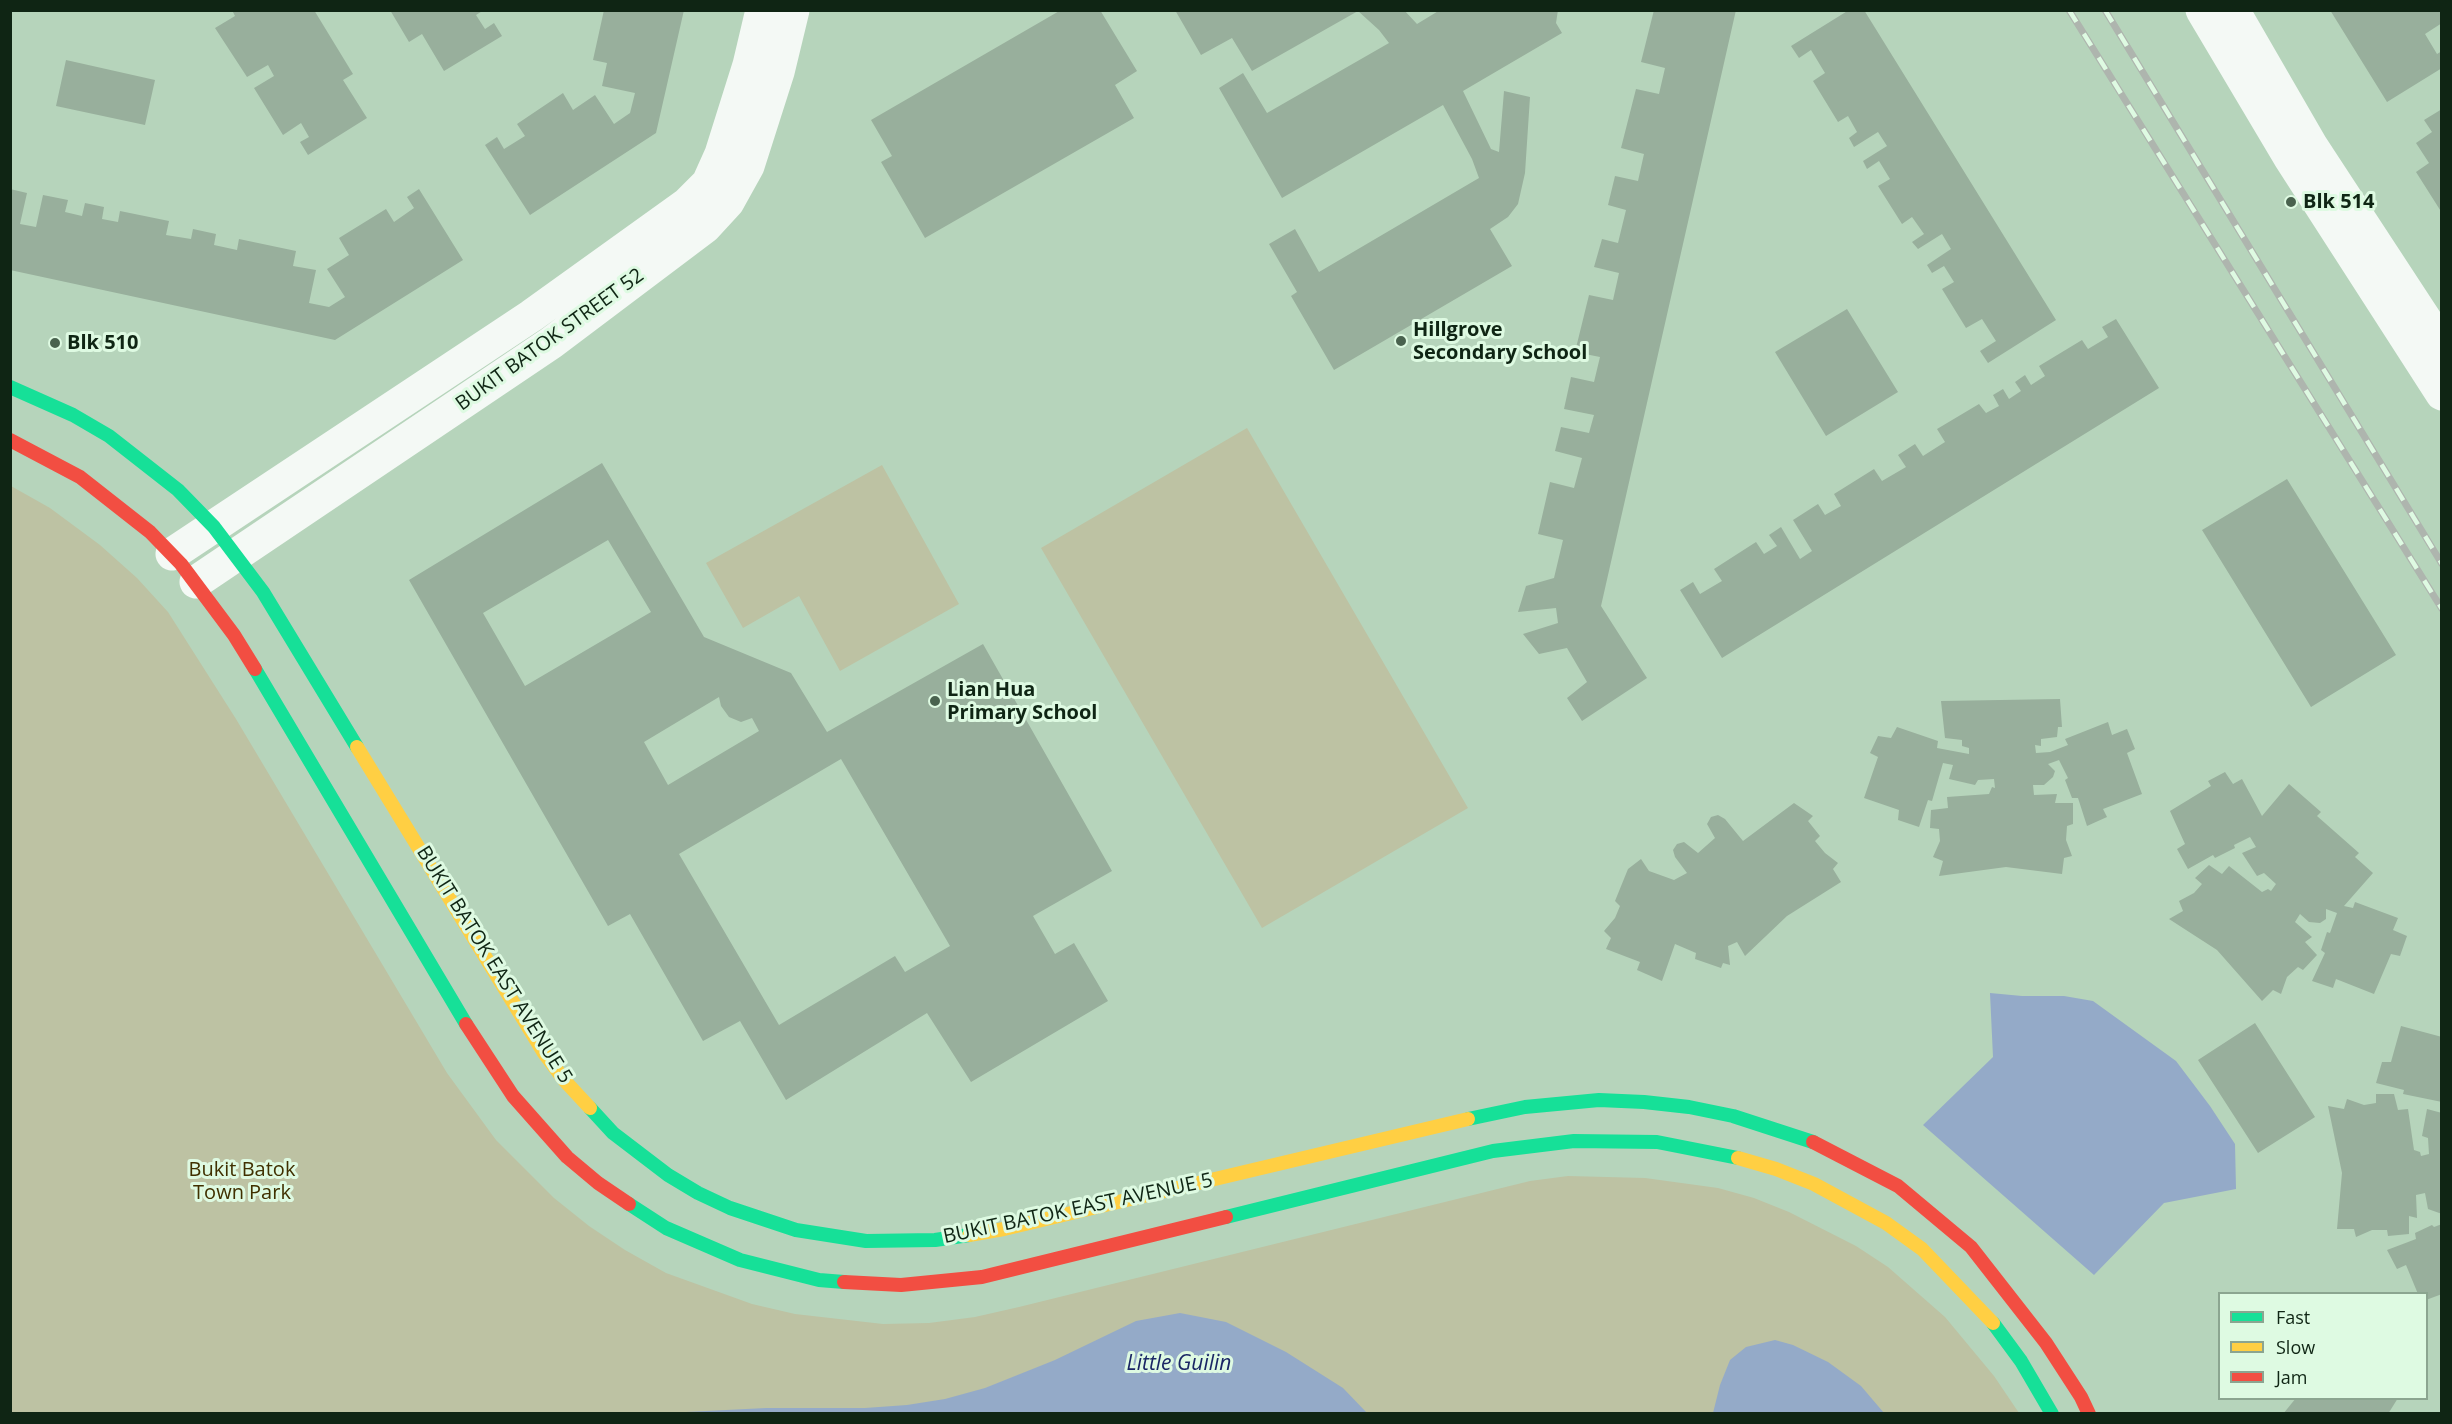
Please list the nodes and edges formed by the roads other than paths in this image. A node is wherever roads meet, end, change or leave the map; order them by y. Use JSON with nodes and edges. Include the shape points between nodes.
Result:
{"nodes":[{"id":1,"x":762,"y":10,"type":"edge"},
{"id":2,"x":792,"y":10,"type":"edge"},
{"id":3,"x":2202,"y":10,"type":"edge"},
{"id":4,"x":2233,"y":10,"type":"edge"},
{"id":5,"x":2442,"y":345,"type":"edge"},
{"id":6,"x":10,"y":387,"type":"edge"},
{"id":7,"x":2442,"y":394,"type":"edge"},
{"id":8,"x":10,"y":440,"type":"edge"},
{"id":9,"x":214,"y":526,"type":"junction"},
{"id":10,"x":172,"y":554,"type":"junction"},
{"id":11,"x":236,"y":555,"type":"junction"},
{"id":12,"x":196,"y":582,"type":"junction"},
{"id":13,"x":2052,"y":1413,"type":"edge"},
{"id":14,"x":2089,"y":1413,"type":"edge"}],
"edges":[{"from":1,"to":9,"type":"street","name":"BUKIT BATOK STREET 52","via":[[721,154],[708,183],[687,204],[531,316]]},
{"from":2,"to":11,"type":"street","name":"BUKIT BATOK STREET 52","via":[[778,72],[748,166],[728,202],[705,226],[551,342]]},
{"from":3,"to":7,"type":"street","via":[[2290,158]]},
{"from":4,"to":5,"type":"street","via":[[2311,146]]},
{"from":6,"to":9,"type":"street","name":"BUKIT BATOK EAST AVENUE 5","via":[[109,436],[178,490]]},
{"from":8,"to":10,"type":"street","name":"BUKIT BATOK EAST AVENUE 5","via":[[80,477]]},
{"from":9,"to":10,"type":"street","name":"BUKIT BATOK STREET 52"},
{"from":9,"to":11,"type":"street","name":"BUKIT BATOK EAST AVENUE 5"},
{"from":10,"to":12,"type":"street","name":"BUKIT BATOK EAST AVENUE 5"},
{"from":11,"to":12,"type":"street","name":"BUKIT BATOK STREET 52"},
{"from":11,"to":14,"type":"street","name":"BUKIT BATOK EAST AVENUE 5","via":[[263,592],[544,1053],[565,1081],[613,1133],[640,1155],[668,1175],[730,1208],[831,1237],[935,1240],[1005,1229],[1525,1107],[1599,1100],[1689,1107],[1776,1128],[1829,1149],[1898,1186],[1971,1247],[2046,1343]]},
{"from":12,"to":13,"type":"street","name":"BUKIT BATOK EAST AVENUE 5","via":[[277,703],[513,1096],[567,1157],[598,1183],[666,1228],[703,1245],[740,1260],[819,1280],[901,1285],[941,1282],[992,1275],[1493,1151],[1574,1141],[1657,1142],[1743,1158],[1776,1169],[1814,1184],[1886,1223],[1922,1249],[1997,1327]]}]}
